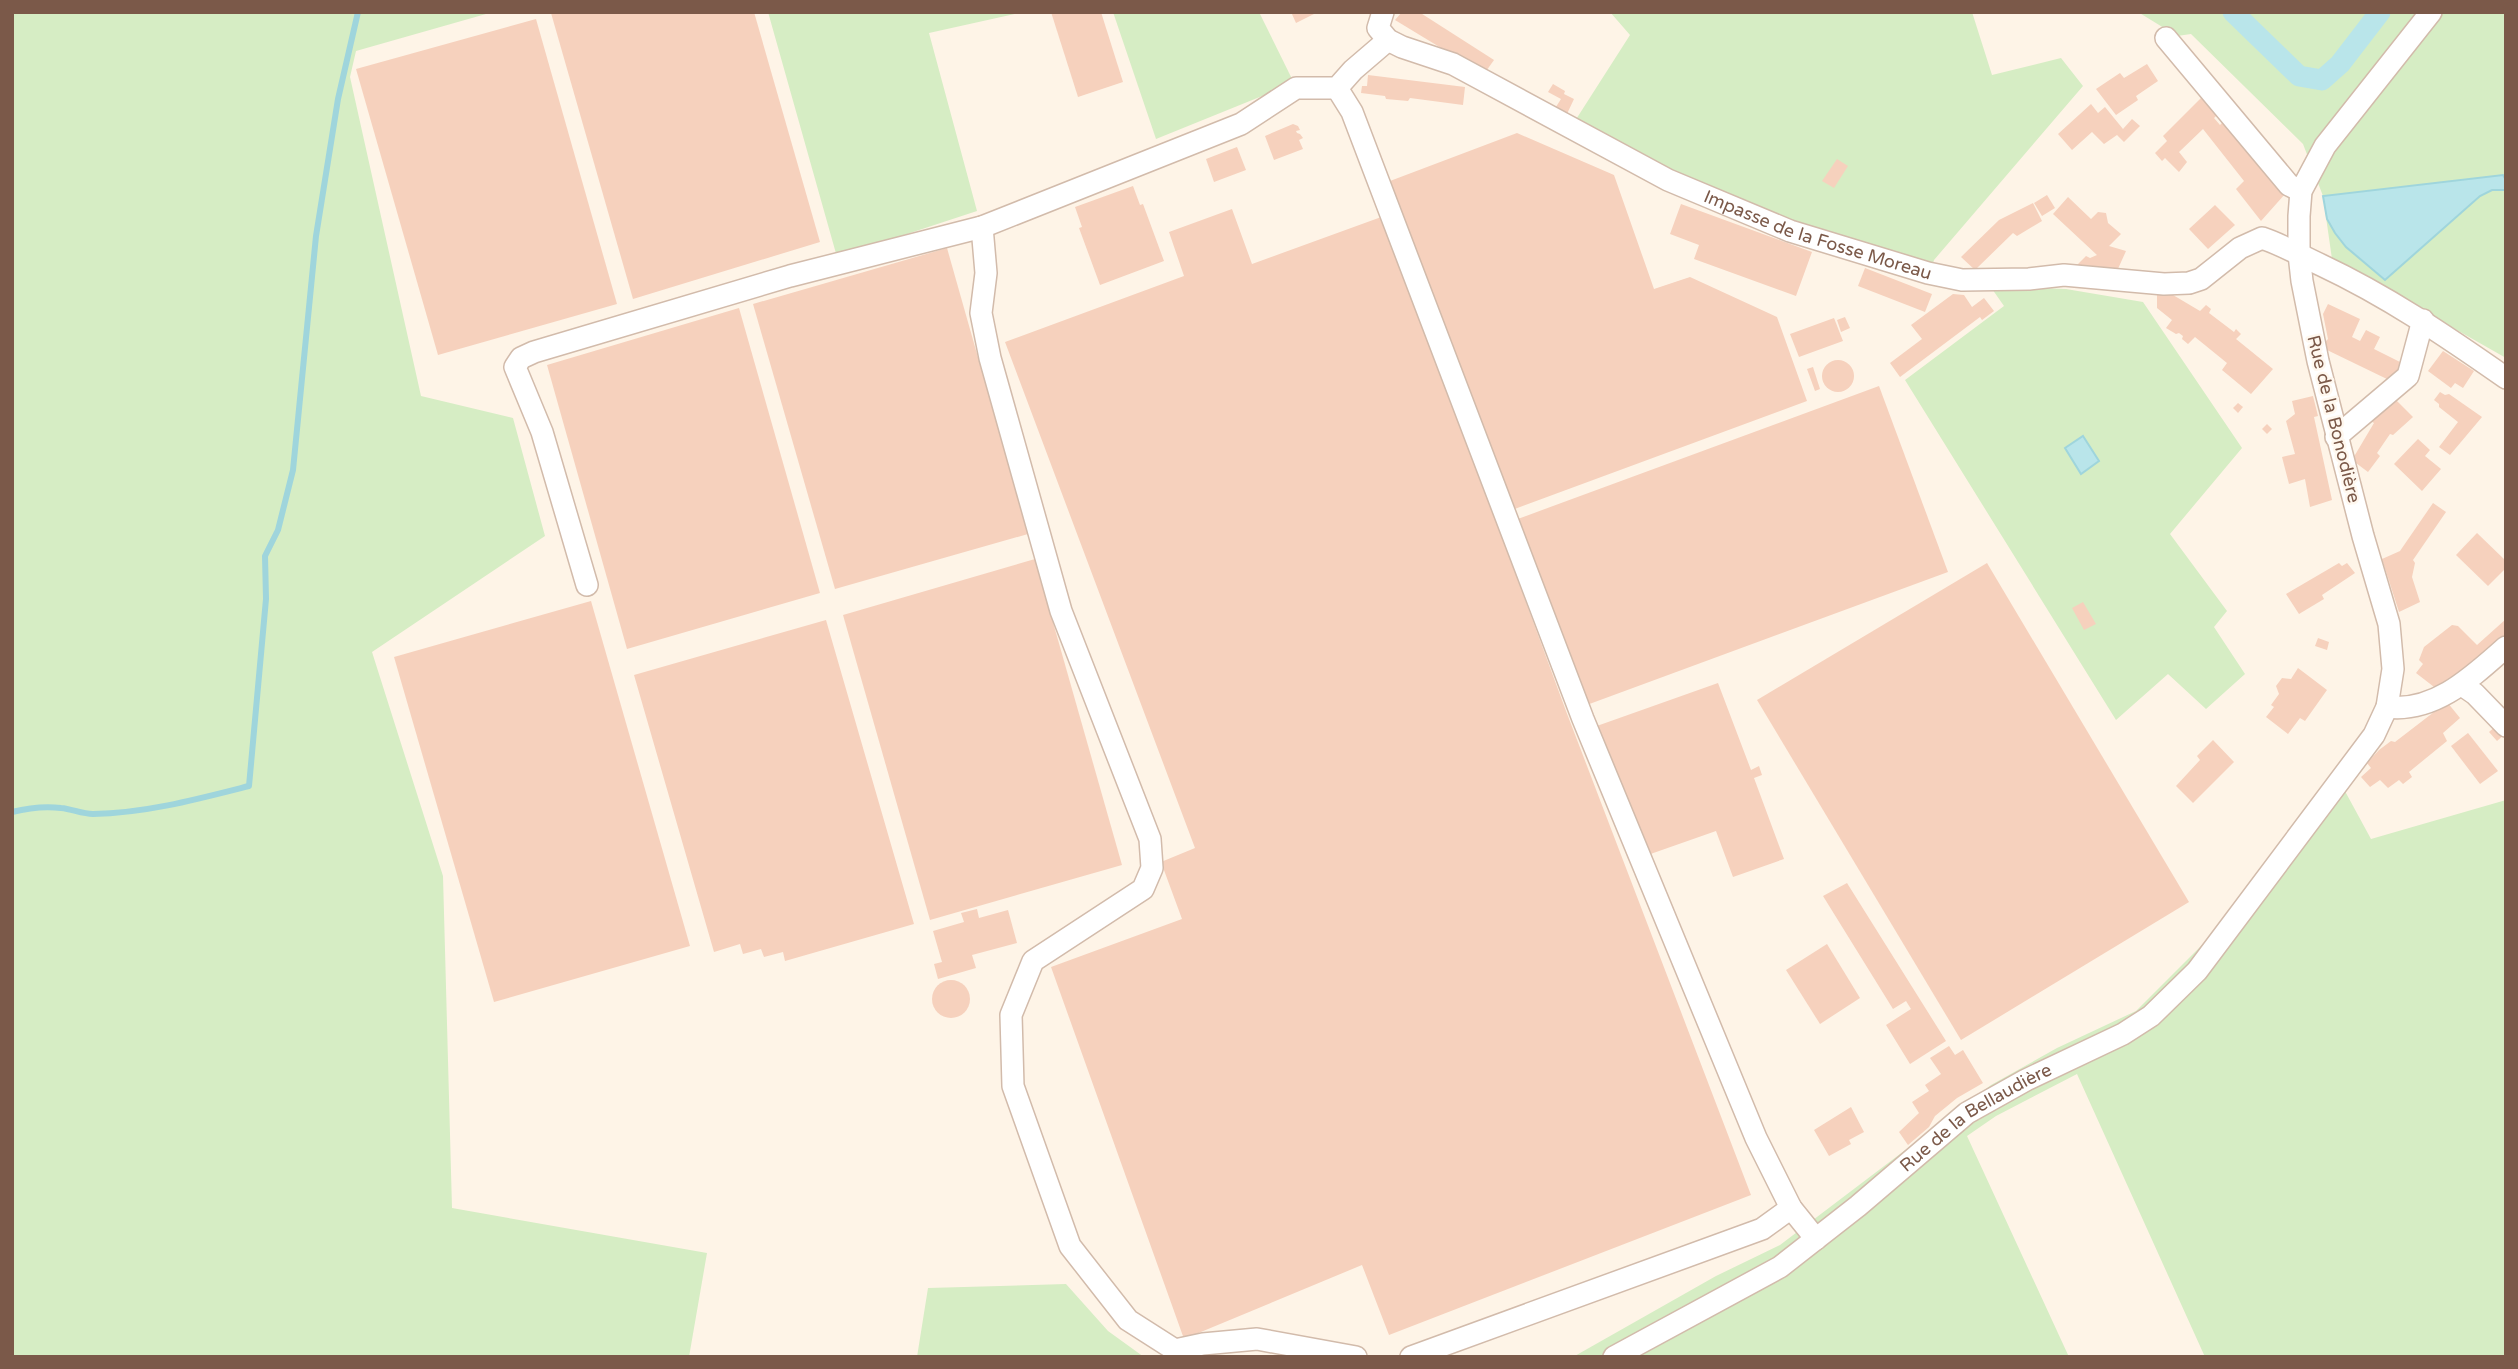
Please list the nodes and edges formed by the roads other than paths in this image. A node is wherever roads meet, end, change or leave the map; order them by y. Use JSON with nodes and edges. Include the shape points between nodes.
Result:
{"nodes":[{"id":1,"x":1383,"y":12,"type":"edge"},
{"id":2,"x":2431,"y":12,"type":"edge"},
{"id":3,"x":2166,"y":38,"type":"dead end"},
{"id":4,"x":1388,"y":40,"type":"junction"},
{"id":5,"x":1337,"y":88,"type":"junction"},
{"id":6,"x":2301,"y":191,"type":"junction"},
{"id":7,"x":982,"y":227,"type":"junction"},
{"id":8,"x":2299,"y":254,"type":"junction"},
{"id":9,"x":2423,"y":320,"type":"junction"},
{"id":10,"x":2506,"y":378,"type":"edge"},
{"id":11,"x":2336,"y":437,"type":"junction"},
{"id":12,"x":587,"y":585,"type":"dead end"},
{"id":13,"x":2506,"y":646,"type":"edge"},
{"id":14,"x":2462,"y":685,"type":"junction"},
{"id":15,"x":2387,"y":707,"type":"junction"},
{"id":16,"x":2506,"y":726,"type":"edge"},
{"id":17,"x":2299,"y":838,"type":"joint"},
{"id":18,"x":1791,"y":1209,"type":"junction"},
{"id":19,"x":1816,"y":1239,"type":"junction"},
{"id":20,"x":1356,"y":1357,"type":"edge"},
{"id":21,"x":1410,"y":1357,"type":"edge"},
{"id":22,"x":1614,"y":1357,"type":"edge"}],
"edges":[{"from":1,"to":4,"type":"street","via":[[1378,28]]},
{"from":2,"to":6,"type":"street","name":"Rue de la Bonodière","via":[[2325,145]]},
{"from":3,"to":6,"type":"street","via":[[2289,185]]},
{"from":4,"to":5,"type":"street"},
{"from":4,"to":8,"type":"street","name":"Impasse de la Fosse Moreau","via":[[1453,64],[1668,180],[1790,231],[1928,273],[1962,280],[2064,275],[2189,283],[2254,240],[2262,238]]},
{"from":5,"to":7,"type":"street","via":[[1296,88],[1241,124]]},
{"from":5,"to":18,"type":"street","via":[[1352,112],[1583,719],[1756,1138]]},
{"from":6,"to":8,"type":"street","name":"Rue de la Bonodière"},
{"from":7,"to":12,"type":"street","via":[[790,276],[522,358],[515,368],[542,432]]},
{"from":7,"to":20,"type":"street","via":[[986,273],[981,313],[990,358],[1061,611],[1150,839],[1152,867],[1143,889],[1033,961],[1011,1015],[1013,1086],[1070,1245],[1128,1320],[1175,1350],[1257,1339]]},
{"from":8,"to":9,"type":"street"},
{"from":8,"to":11,"type":"street","name":"Rue de la Bonodière"},
{"from":9,"to":10,"type":"street"},
{"from":9,"to":11,"type":"street","via":[[2408,376]]},
{"from":11,"to":15,"type":"street","name":"Rue de la Bonodière","via":[[2389,624],[2393,669]]},
{"from":13,"to":14,"type":"street"},
{"from":14,"to":15,"type":"street","via":[[2419,703]]},
{"from":14,"to":16,"type":"street"},
{"from":15,"to":17,"type":"street","name":"Rue de la Bonodière","via":[[2374,735]]},
{"from":17,"to":19,"type":"street","name":"Rue de la Bellaudière","via":[[2197,971],[2151,1016],[1967,1113]]},
{"from":18,"to":19,"type":"street"},
{"from":18,"to":21,"type":"street","via":[[1762,1229]]},
{"from":19,"to":22,"type":"street","name":"Rue de la Bellaudière","via":[[1780,1266]]}]}
